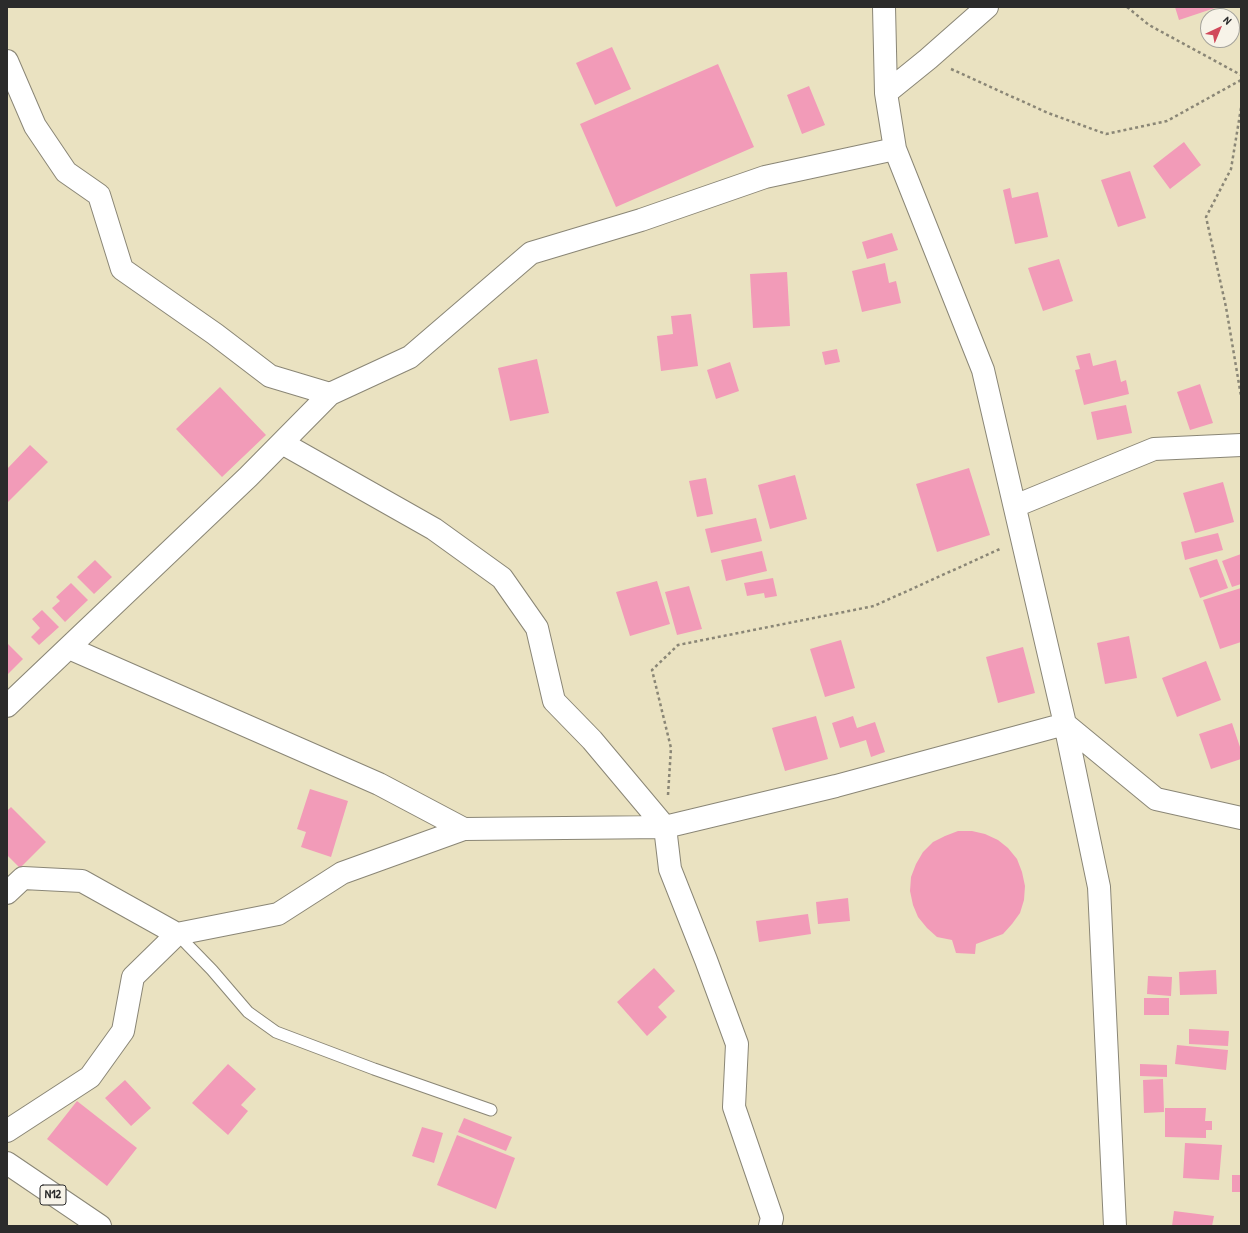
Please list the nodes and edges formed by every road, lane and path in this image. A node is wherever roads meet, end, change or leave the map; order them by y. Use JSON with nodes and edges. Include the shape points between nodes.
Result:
{"nodes":[{"id":1,"x":884,"y":7,"type":"edge"},
{"id":2,"x":987,"y":7,"type":"edge"},
{"id":3,"x":1127,"y":7,"type":"edge"},
{"id":4,"x":928,"y":59,"type":"junction"},
{"id":5,"x":7,"y":61,"type":"edge"},
{"id":6,"x":1241,"y":75,"type":"edge"},
{"id":7,"x":1241,"y":80,"type":"edge"},
{"id":8,"x":886,"y":93,"type":"junction"},
{"id":9,"x":1241,"y":108,"type":"edge"},
{"id":10,"x":895,"y":149,"type":"junction"},
{"id":11,"x":330,"y":394,"type":"junction"},
{"id":12,"x":1241,"y":396,"type":"edge"},
{"id":13,"x":282,"y":443,"type":"junction"},
{"id":14,"x":1241,"y":445,"type":"edge"},
{"id":15,"x":1015,"y":506,"type":"junction"},
{"id":16,"x":1023,"y":539,"type":"junction"},
{"id":17,"x":69,"y":648,"type":"junction"},
{"id":18,"x":7,"y":706,"type":"edge"},
{"id":19,"x":1065,"y":724,"type":"junction"},
{"id":20,"x":1241,"y":818,"type":"edge"},
{"id":21,"x":666,"y":827,"type":"junction"},
{"id":22,"x":464,"y":829,"type":"junction"},
{"id":23,"x":7,"y":893,"type":"edge"},
{"id":24,"x":177,"y":934,"type":"junction"},
{"id":25,"x":491,"y":1110,"type":"dead end"},
{"id":26,"x":7,"y":1131,"type":"edge"},
{"id":27,"x":7,"y":1163,"type":"edge"},
{"id":28,"x":100,"y":1226,"type":"edge"},
{"id":29,"x":770,"y":1226,"type":"edge"},
{"id":30,"x":1115,"y":1226,"type":"edge"}],
"edges":[{"from":1,"to":8,"type":"street"},
{"from":2,"to":4,"type":"street"},
{"from":3,"to":6,"type":"path","via":[[1149,25]]},
{"from":4,"to":7,"type":"path","via":[[1048,113],[1106,134],[1167,121]]},
{"from":4,"to":8,"type":"street"},
{"from":5,"to":11,"type":"street","via":[[36,126],[66,172],[99,194],[122,269],[270,376]]},
{"from":8,"to":10,"type":"street"},
{"from":9,"to":12,"type":"path","via":[[1231,169],[1206,217],[1226,307]]},
{"from":10,"to":11,"type":"street","via":[[765,177],[641,220],[531,252],[410,357]]},
{"from":10,"to":15,"type":"street","via":[[982,370]]},
{"from":11,"to":13,"type":"street"},
{"from":13,"to":17,"type":"street"},
{"from":13,"to":21,"type":"street","via":[[434,529],[502,578],[537,628],[554,701],[592,740]]},
{"from":14,"to":15,"type":"street","via":[[1154,449]]},
{"from":15,"to":16,"type":"street"},
{"from":16,"to":19,"type":"street"},
{"from":16,"to":21,"type":"path","via":[[874,606],[678,645],[652,670],[671,748]]},
{"from":17,"to":18,"type":"street"},
{"from":17,"to":22,"type":"street","via":[[379,784]]},
{"from":19,"to":20,"type":"street","via":[[1156,800]]},
{"from":19,"to":21,"type":"street","via":[[836,786]]},
{"from":19,"to":30,"type":"street","via":[[1099,887]]},
{"from":21,"to":22,"type":"street"},
{"from":21,"to":29,"type":"street","via":[[670,869],[737,1044],[734,1107],[772,1218]]},
{"from":22,"to":24,"type":"street","via":[[342,873],[278,914]]},
{"from":23,"to":24,"type":"street","via":[[23,878],[82,881]]},
{"from":24,"to":25,"type":"lane","via":[[248,1012],[276,1032]]},
{"from":24,"to":26,"type":"street","via":[[133,977],[122,1031],[90,1077]]},
{"from":27,"to":28,"type":"street","number":"N12"}]}
